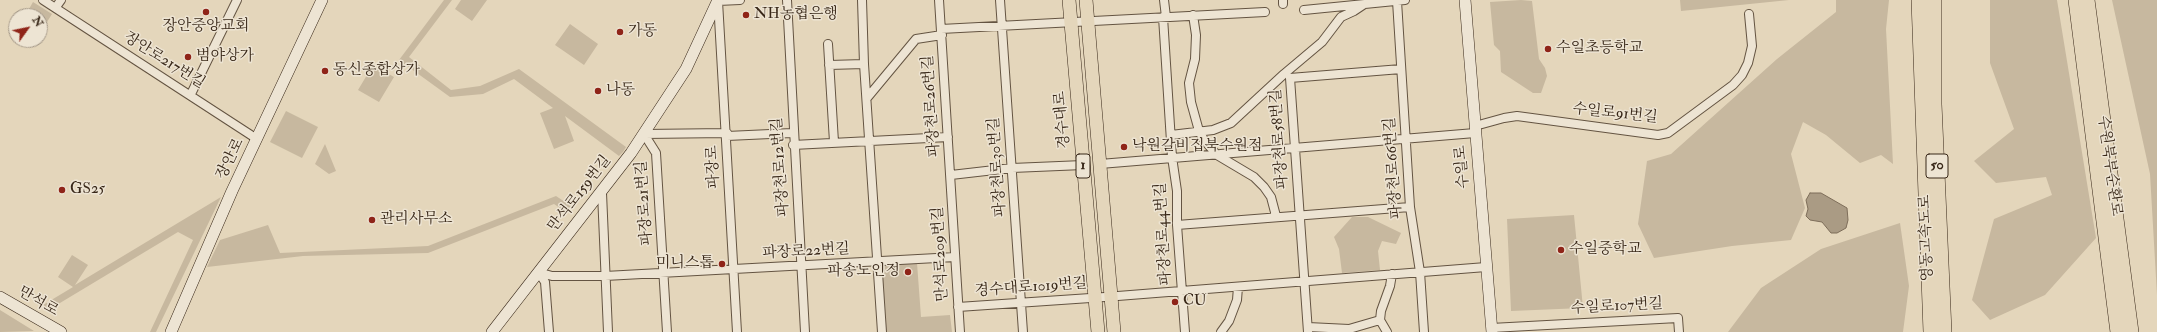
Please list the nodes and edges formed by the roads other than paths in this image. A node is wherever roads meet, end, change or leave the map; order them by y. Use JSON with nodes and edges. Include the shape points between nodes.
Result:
{"nodes":[{"id":1,"x":43,"y":0,"type":"edge"},
{"id":2,"x":237,"y":0,"type":"edge"},
{"id":3,"x":322,"y":0,"type":"edge"},
{"id":4,"x":740,"y":0,"type":"edge"},
{"id":5,"x":787,"y":0,"type":"edge"},
{"id":6,"x":862,"y":0,"type":"edge"},
{"id":7,"x":939,"y":0,"type":"edge"},
{"id":8,"x":1000,"y":0,"type":"edge"},
{"id":9,"x":1069,"y":0,"type":"edge"},
{"id":10,"x":1086,"y":0,"type":"edge"},
{"id":11,"x":1164,"y":0,"type":"edge"},
{"id":12,"x":1401,"y":0,"type":"edge"},
{"id":13,"x":1465,"y":0,"type":"edge"},
{"id":14,"x":1919,"y":0,"type":"edge"},
{"id":15,"x":1934,"y":0,"type":"edge"},
{"id":16,"x":2076,"y":0,"type":"edge"},
{"id":17,"x":2087,"y":0,"type":"edge"},
{"id":18,"x":718,"y":1,"type":"edge"},
{"id":19,"x":58,"y":4,"type":"edge"},
{"id":20,"x":1363,"y":4,"type":"junction"},
{"id":21,"x":1304,"y":10,"type":"dead end"},
{"id":22,"x":1266,"y":12,"type":"dead end"},
{"id":23,"x":1749,"y":14,"type":"dead end"},
{"id":24,"x":1194,"y":15,"type":"junction"},
{"id":25,"x":1164,"y":17,"type":"junction"},
{"id":26,"x":1088,"y":21,"type":"junction"},
{"id":27,"x":1071,"y":22,"type":"junction"},
{"id":28,"x":1002,"y":25,"type":"junction"},
{"id":29,"x":942,"y":32,"type":"junction"},
{"id":30,"x":828,"y":44,"type":"dead end"},
{"id":31,"x":864,"y":64,"type":"junction"},
{"id":32,"x":829,"y":65,"type":"junction"},
{"id":33,"x":1401,"y":69,"type":"junction"},
{"id":34,"x":191,"y":94,"type":"junction"},
{"id":35,"x":866,"y":98,"type":"junction"},
{"id":36,"x":1475,"y":130,"type":"junction"},
{"id":37,"x":1199,"y":131,"type":"junction"},
{"id":38,"x":792,"y":133,"type":"junction"},
{"id":39,"x":644,"y":134,"type":"junction"},
{"id":40,"x":727,"y":135,"type":"junction"},
{"id":41,"x":1171,"y":135,"type":"junction"},
{"id":42,"x":948,"y":136,"type":"junction"},
{"id":43,"x":257,"y":139,"type":"junction"},
{"id":44,"x":1407,"y":139,"type":"junction"},
{"id":45,"x":869,"y":140,"type":"junction"},
{"id":46,"x":834,"y":142,"type":"junction"},
{"id":47,"x":793,"y":144,"type":"junction"},
{"id":48,"x":1294,"y":147,"type":"junction"},
{"id":49,"x":1217,"y":154,"type":"junction"},
{"id":50,"x":1172,"y":157,"type":"junction"},
{"id":51,"x":1100,"y":164,"type":"junction"},
{"id":52,"x":1083,"y":165,"type":"junction"},
{"id":53,"x":1012,"y":168,"type":"junction"},
{"id":54,"x":951,"y":175,"type":"junction"},
{"id":55,"x":602,"y":193,"type":"junction"},
{"id":56,"x":1410,"y":207,"type":"junction"},
{"id":57,"x":1299,"y":215,"type":"junction"},
{"id":58,"x":1276,"y":216,"type":"junction"},
{"id":59,"x":1177,"y":225,"type":"junction"},
{"id":60,"x":955,"y":258,"type":"junction"},
{"id":61,"x":879,"y":262,"type":"junction"},
{"id":62,"x":802,"y":266,"type":"junction"},
{"id":63,"x":1486,"y":267,"type":"junction"},
{"id":64,"x":734,"y":270,"type":"junction"},
{"id":65,"x":538,"y":272,"type":"junction"},
{"id":66,"x":1420,"y":272,"type":"junction"},
{"id":67,"x":664,"y":274,"type":"junction"},
{"id":68,"x":1392,"y":274,"type":"junction"},
{"id":69,"x":605,"y":276,"type":"junction"},
{"id":70,"x":1304,"y":282,"type":"junction"},
{"id":71,"x":1238,"y":287,"type":"junction"},
{"id":72,"x":1181,"y":291,"type":"junction"},
{"id":73,"x":0,"y":297,"type":"edge"},
{"id":74,"x":1104,"y":298,"type":"junction"},
{"id":75,"x":1021,"y":303,"type":"junction"},
{"id":76,"x":958,"y":307,"type":"junction"},
{"id":77,"x":1380,"y":320,"type":"junction"},
{"id":78,"x":1545,"y":328,"type":"edge"},
{"id":79,"x":1308,"y":330,"type":"edge"},
{"id":80,"x":1492,"y":330,"type":"edge"},
{"id":81,"x":61,"y":332,"type":"edge"},
{"id":82,"x":171,"y":332,"type":"edge"},
{"id":83,"x":492,"y":332,"type":"edge"},
{"id":84,"x":549,"y":332,"type":"edge"},
{"id":85,"x":608,"y":332,"type":"edge"},
{"id":86,"x":667,"y":332,"type":"edge"},
{"id":87,"x":736,"y":332,"type":"edge"},
{"id":88,"x":805,"y":332,"type":"edge"},
{"id":89,"x":882,"y":332,"type":"edge"},
{"id":90,"x":960,"y":332,"type":"edge"},
{"id":91,"x":1023,"y":332,"type":"edge"},
{"id":92,"x":1098,"y":332,"type":"edge"},
{"id":93,"x":1114,"y":332,"type":"edge"},
{"id":94,"x":1185,"y":332,"type":"edge"},
{"id":95,"x":1220,"y":332,"type":"edge"},
{"id":96,"x":1387,"y":332,"type":"edge"},
{"id":97,"x":1424,"y":332,"type":"edge"},
{"id":98,"x":1678,"y":332,"type":"edge"},
{"id":99,"x":1931,"y":332,"type":"edge"},
{"id":100,"x":1944,"y":332,"type":"edge"},
{"id":101,"x":2118,"y":332,"type":"edge"},
{"id":102,"x":2131,"y":332,"type":"edge"}],
"edges":[{"from":1,"to":19,"type":"street","name":"장안로217번길"},
{"from":2,"to":34,"type":"street"},
{"from":3,"to":43,"type":"street","name":"장안로"},
{"from":4,"to":18,"type":"street"},
{"from":5,"to":38,"type":"street","name":"파장천로12번길"},
{"from":6,"to":31,"type":"street"},
{"from":7,"to":29,"type":"street","name":"파장천로26번길"},
{"from":8,"to":28,"type":"street","name":"파장천로30번길"},
{"from":9,"to":27,"type":"main road","name":"경수대로","number":"1"},
{"from":10,"to":26,"type":"main road","name":"경수대로","number":"1"},
{"from":11,"to":25,"type":"street","name":"파장천로44번길"},
{"from":12,"to":20,"type":"street"},
{"from":12,"to":33,"type":"street","name":"파장천로66번길"},
{"from":13,"to":36,"type":"street","name":"수일로"},
{"from":14,"to":99,"type":"highway","name":"영동고속도로","number":"50"},
{"from":15,"to":100,"type":"highway","name":"영동고속도로","number":"50","via":[[1934,104]]},
{"from":16,"to":101,"type":"highway","name":"수원북부순환로"},
{"from":17,"to":102,"type":"highway","name":"수원북부순환로"},
{"from":18,"to":39,"type":"street","name":"만석로159번길","via":[[686,69]]},
{"from":18,"to":40,"type":"street","name":"파장로"},
{"from":19,"to":34,"type":"street","name":"장안로217번길"},
{"from":20,"to":21,"type":"street"},
{"from":20,"to":37,"type":"street","via":[[1341,17],[1322,42],[1231,123],[1213,130]]},
{"from":22,"to":24,"type":"street"},
{"from":23,"to":36,"type":"street","name":"수일로91번길","via":[[1752,46],[1742,75],[1733,85],[1668,133],[1658,135],[1517,116],[1504,118]]},
{"from":24,"to":25,"type":"street"},
{"from":24,"to":37,"type":"street","via":[[1195,59],[1189,83],[1190,102]]},
{"from":25,"to":26,"type":"street"},
{"from":25,"to":41,"type":"street","name":"파장천로44번길"},
{"from":26,"to":27,"type":"street"},
{"from":26,"to":51,"type":"main road","name":"경수대로","number":"1"},
{"from":27,"to":28,"type":"street"},
{"from":27,"to":52,"type":"main road","name":"경수대로","number":"1"},
{"from":28,"to":29,"type":"street"},
{"from":28,"to":53,"type":"street","name":"파장천로30번길"},
{"from":29,"to":35,"type":"street","name":"파장천로26번길","via":[[916,39]]},
{"from":29,"to":42,"type":"street","name":"파장천로26번길"},
{"from":30,"to":32,"type":"street"},
{"from":31,"to":32,"type":"street"},
{"from":31,"to":35,"type":"street"},
{"from":32,"to":46,"type":"street"},
{"from":33,"to":44,"type":"street","name":"파장천로66번길"},
{"from":33,"to":48,"type":"street","name":"파장천로58번길","via":[[1290,78]]},
{"from":34,"to":43,"type":"street","name":"장안로217번길"},
{"from":35,"to":45,"type":"street"},
{"from":36,"to":44,"type":"street","name":"수일로91번길"},
{"from":36,"to":63,"type":"street","name":"수일로"},
{"from":37,"to":41,"type":"street"},
{"from":37,"to":49,"type":"street"},
{"from":38,"to":40,"type":"street"},
{"from":38,"to":47,"type":"street","name":"파장천로12번길"},
{"from":39,"to":40,"type":"street"},
{"from":39,"to":55,"type":"street","name":"만석로159번길"},
{"from":39,"to":67,"type":"street","name":"파장로21번길","via":[[656,153]]},
{"from":40,"to":64,"type":"street","name":"파장로"},
{"from":41,"to":50,"type":"street","name":"파장천로44번길"},
{"from":42,"to":45,"type":"street"},
{"from":42,"to":54,"type":"street","name":"파장천로26번길"},
{"from":43,"to":82,"type":"street","name":"장안로"},
{"from":44,"to":48,"type":"street","name":"수일로91번길"},
{"from":44,"to":56,"type":"street","name":"파장천로66번길"},
{"from":45,"to":46,"type":"street"},
{"from":45,"to":61,"type":"street"},
{"from":46,"to":47,"type":"street"},
{"from":47,"to":62,"type":"street","name":"파장천로12번길"},
{"from":48,"to":49,"type":"street","name":"수일로91번길"},
{"from":48,"to":57,"type":"street","name":"파장천로58번길"},
{"from":49,"to":50,"type":"street","name":"수일로91번길"},
{"from":49,"to":58,"type":"street","via":[[1254,177],[1264,187],[1271,198]]},
{"from":50,"to":51,"type":"street","name":"수일로91번길"},
{"from":50,"to":59,"type":"street","name":"파장천로44번길","via":[[1177,191]]},
{"from":51,"to":74,"type":"main road","name":"경수대로","number":"1"},
{"from":52,"to":53,"type":"street"},
{"from":52,"to":74,"type":"main road","name":"경수대로","number":"1"},
{"from":53,"to":54,"type":"street"},
{"from":53,"to":75,"type":"street","name":"파장천로30번길"},
{"from":54,"to":60,"type":"street","name":"만석로209번길"},
{"from":55,"to":65,"type":"street","name":"만석로159번길"},
{"from":55,"to":69,"type":"street"},
{"from":56,"to":57,"type":"street"},
{"from":56,"to":66,"type":"street","name":"파장천로66번길"},
{"from":57,"to":58,"type":"street"},
{"from":57,"to":70,"type":"street","name":"파장천로58번길"},
{"from":58,"to":59,"type":"street"},
{"from":59,"to":72,"type":"street","name":"파장천로44번길"},
{"from":60,"to":61,"type":"street","name":"파장로22번길"},
{"from":60,"to":76,"type":"street","name":"만석로209번길"},
{"from":61,"to":62,"type":"street","name":"파장로22번길"},
{"from":61,"to":89,"type":"street"},
{"from":62,"to":64,"type":"street","name":"파장로22번길"},
{"from":62,"to":88,"type":"street","name":"파장천로12번길"},
{"from":63,"to":66,"type":"street","name":"경수대로1019번길"},
{"from":63,"to":80,"type":"street","name":"수일로"},
{"from":64,"to":67,"type":"street"},
{"from":64,"to":87,"type":"street","name":"파장로"},
{"from":65,"to":69,"type":"street","via":[[552,276]]},
{"from":65,"to":83,"type":"street","name":"만석로159번길"},
{"from":65,"to":84,"type":"street","via":[[545,282]]},
{"from":66,"to":68,"type":"street","name":"경수대로1019번길"},
{"from":66,"to":97,"type":"street","name":"파장천로66번길"},
{"from":67,"to":69,"type":"street"},
{"from":67,"to":86,"type":"street","name":"파장로21번길"},
{"from":68,"to":70,"type":"street","name":"경수대로1019번길"},
{"from":68,"to":77,"type":"street"},
{"from":69,"to":85,"type":"street"},
{"from":70,"to":71,"type":"street","name":"경수대로1019번길"},
{"from":70,"to":79,"type":"street","name":"파장천로58번길"},
{"from":71,"to":72,"type":"street","name":"경수대로1019번길"},
{"from":71,"to":95,"type":"street","via":[[1237,300],[1229,321]]},
{"from":72,"to":74,"type":"street","name":"경수대로1019번길"},
{"from":72,"to":94,"type":"street","name":"파장천로44번길"},
{"from":73,"to":81,"type":"street","name":"만석로"},
{"from":74,"to":75,"type":"street","name":"경수대로1019번길"},
{"from":74,"to":92,"type":"main road","name":"경수대로","number":"1"},
{"from":74,"to":93,"type":"main road","name":"경수대로","number":"1"},
{"from":75,"to":76,"type":"street","name":"경수대로1019번길"},
{"from":75,"to":91,"type":"street","name":"파장천로30번길"},
{"from":76,"to":90,"type":"street","name":"만석로209번길"},
{"from":77,"to":79,"type":"street","name":"파장천로58번길","via":[[1349,328]]},
{"from":77,"to":96,"type":"street"},
{"from":78,"to":80,"type":"street","name":"수일로107번길"},
{"from":78,"to":98,"type":"street","name":"수일로107번길","via":[[1678,318]]}]}
